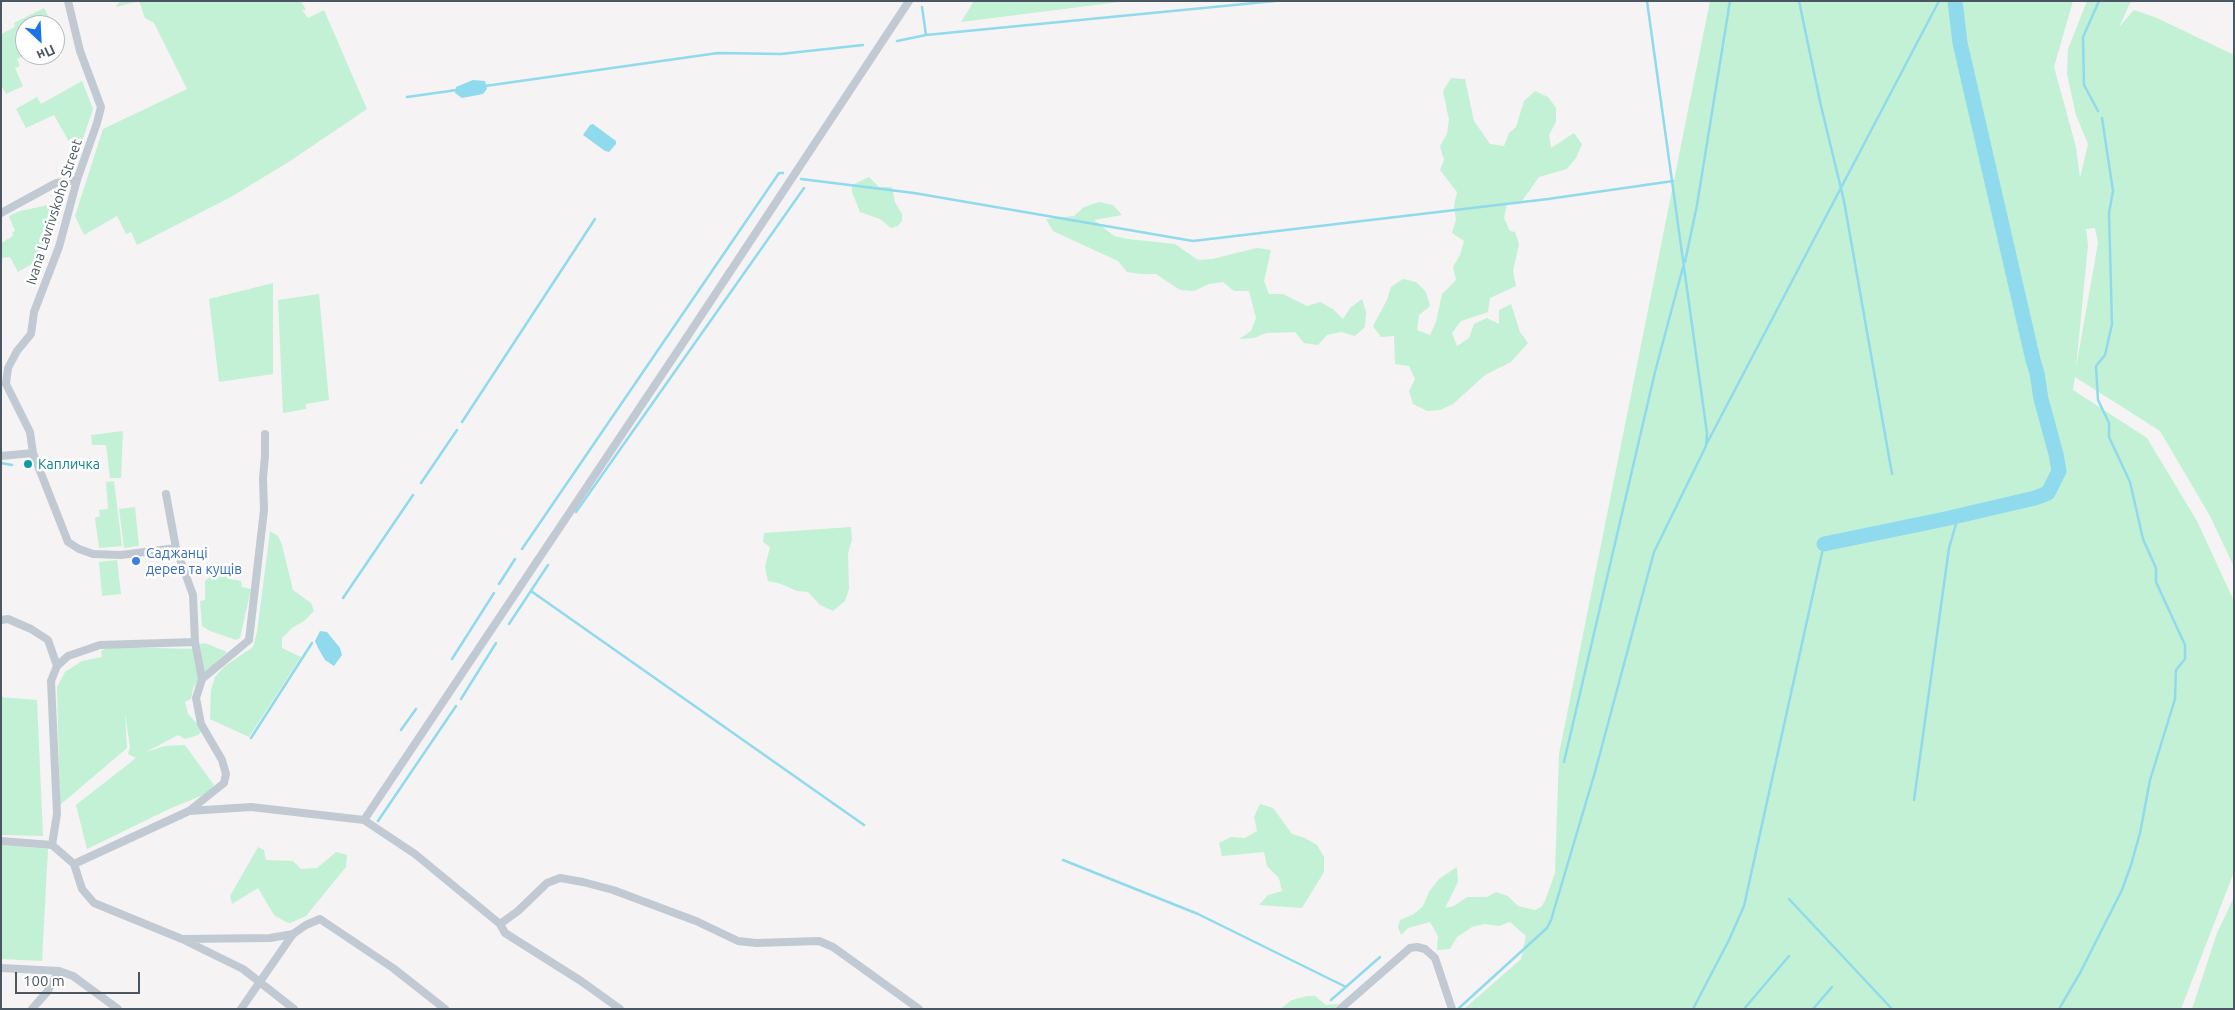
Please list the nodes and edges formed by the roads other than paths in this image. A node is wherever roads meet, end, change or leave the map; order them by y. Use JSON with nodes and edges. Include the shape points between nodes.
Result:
{"nodes":[{"id":1,"x":68,"y":1,"type":"edge"},
{"id":2,"x":909,"y":1,"type":"edge"},
{"id":3,"x":77,"y":180,"type":"junction"},
{"id":4,"x":1,"y":213,"type":"edge"},
{"id":5,"x":265,"y":434,"type":"dead end"},
{"id":6,"x":33,"y":453,"type":"junction"},
{"id":7,"x":1,"y":456,"type":"edge"},
{"id":8,"x":166,"y":494,"type":"dead end"},
{"id":9,"x":176,"y":548,"type":"junction"},
{"id":10,"x":1,"y":620,"type":"edge"},
{"id":11,"x":195,"y":642,"type":"junction"},
{"id":12,"x":57,"y":666,"type":"junction"},
{"id":13,"x":202,"y":678,"type":"junction"},
{"id":14,"x":189,"y":811,"type":"junction"},
{"id":15,"x":364,"y":820,"type":"junction"},
{"id":16,"x":1,"y":841,"type":"edge"},
{"id":17,"x":52,"y":845,"type":"junction"},
{"id":18,"x":74,"y":864,"type":"junction"},
{"id":19,"x":500,"y":924,"type":"junction"},
{"id":20,"x":293,"y":934,"type":"junction"},
{"id":21,"x":182,"y":939,"type":"junction"},
{"id":22,"x":1,"y":968,"type":"edge"},
{"id":23,"x":59,"y":971,"type":"junction"},
{"id":24,"x":259,"y":982,"type":"junction"},
{"id":25,"x":32,"y":1009,"type":"edge"},
{"id":26,"x":118,"y":1009,"type":"edge"},
{"id":27,"x":241,"y":1009,"type":"edge"},
{"id":28,"x":294,"y":1009,"type":"edge"},
{"id":29,"x":445,"y":1009,"type":"edge"},
{"id":30,"x":620,"y":1009,"type":"edge"},
{"id":31,"x":919,"y":1009,"type":"edge"},
{"id":32,"x":1340,"y":1009,"type":"edge"},
{"id":33,"x":1452,"y":1009,"type":"edge"}],
"edges":[{"from":1,"to":3,"type":"street","name":"Ivana Lavrivskoho Street","via":[[80,51],[101,107]]},
{"from":2,"to":15,"type":"street"},
{"from":3,"to":4,"type":"street","via":[[56,183]]},
{"from":3,"to":6,"type":"street","name":"Ivana Lavrivskoho Street","via":[[59,247],[34,312],[31,334],[8,368],[6,384],[30,432]]},
{"from":5,"to":13,"type":"street","via":[[264,510],[249,640]]},
{"from":6,"to":7,"type":"street"},
{"from":6,"to":9,"type":"street","name":"Ivana Lavrivskoho Street","via":[[68,542],[93,554],[121,555]]},
{"from":8,"to":9,"type":"street"},
{"from":9,"to":11,"type":"street","via":[[193,595]]},
{"from":10,"to":12,"type":"street","via":[[8,619],[48,640]]},
{"from":11,"to":12,"type":"street","via":[[100,644],[68,656]]},
{"from":11,"to":13,"type":"street"},
{"from":12,"to":17,"type":"street","via":[[51,681],[57,814]]},
{"from":13,"to":14,"type":"street","via":[[196,698],[201,724],[222,760],[226,774],[224,783]]},
{"from":14,"to":15,"type":"street","via":[[251,807]]},
{"from":14,"to":18,"type":"street"},
{"from":15,"to":19,"type":"street","via":[[415,854]]},
{"from":16,"to":17,"type":"street"},
{"from":17,"to":18,"type":"street"},
{"from":18,"to":21,"type":"street","via":[[82,890],[94,903]]},
{"from":19,"to":30,"type":"street","via":[[505,933]]},
{"from":19,"to":31,"type":"street","via":[[547,883],[560,878],[613,890],[696,920],[738,941],[819,941],[833,947]]},
{"from":20,"to":21,"type":"street","via":[[270,938]]},
{"from":20,"to":24,"type":"street"},
{"from":20,"to":29,"type":"street","via":[[320,918],[393,968]]},
{"from":21,"to":24,"type":"street","via":[[243,969]]},
{"from":22,"to":23,"type":"street"},
{"from":23,"to":25,"type":"street","via":[[48,992]]},
{"from":23,"to":26,"type":"street","via":[[73,976]]},
{"from":24,"to":27,"type":"street"},
{"from":24,"to":28,"type":"street"},
{"from":32,"to":33,"type":"street","via":[[1410,948],[1417,947],[1435,958]]}]}
